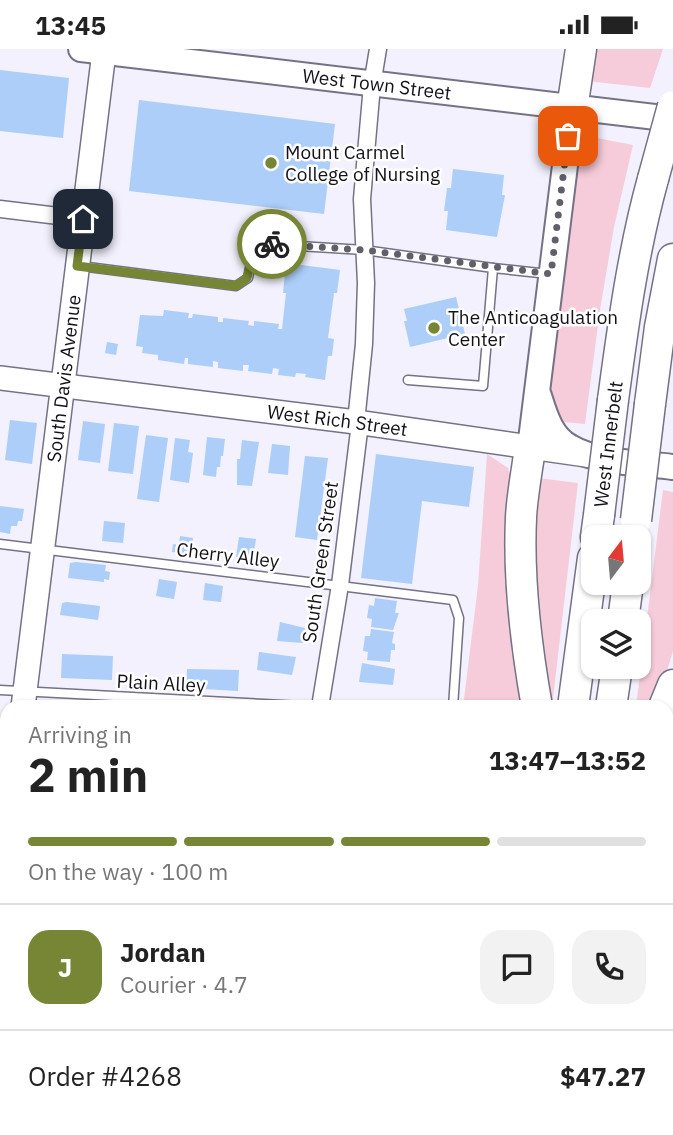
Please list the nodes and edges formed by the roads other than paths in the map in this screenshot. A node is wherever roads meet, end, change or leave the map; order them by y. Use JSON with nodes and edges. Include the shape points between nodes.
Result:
{"nodes":[{"id":1,"x":378,"y":49,"type":"edge"},
{"id":2,"x":581,"y":49,"type":"edge"},
{"id":3,"x":96,"y":50,"type":"edge"},
{"id":4,"x":372,"y":85,"type":"junction"},
{"id":5,"x":673,"y":106,"type":"edge"},
{"id":6,"x":572,"y":109,"type":"junction"},
{"id":7,"x":673,"y":119,"type":"edge"},
{"id":8,"x":0,"y":209,"type":"edge"},
{"id":9,"x":83,"y":219,"type":"junction"},
{"id":10,"x":364,"y":250,"type":"junction"},
{"id":11,"x":673,"y":259,"type":"edge"},
{"id":12,"x":77,"y":266,"type":"junction"},
{"id":13,"x":493,"y":268,"type":"junction"},
{"id":14,"x":551,"y":274,"type":"junction"},
{"id":15,"x":0,"y":378,"type":"edge"},
{"id":16,"x":408,"y":380,"type":"dead end"},
{"id":17,"x":63,"y":386,"type":"junction"},
{"id":18,"x":537,"y":389,"type":"junction"},
{"id":19,"x":358,"y":423,"type":"junction"},
{"id":20,"x":530,"y":448,"type":"junction"},
{"id":21,"x":592,"y":456,"type":"junction"},
{"id":22,"x":673,"y":467,"type":"edge"},
{"id":23,"x":597,"y":525,"type":"edge"},
{"id":24,"x":635,"y":525,"type":"edge"},
{"id":25,"x":0,"y":544,"type":"edge"},
{"id":26,"x":42,"y":548,"type":"junction"},
{"id":27,"x":340,"y":585,"type":"junction"},
{"id":28,"x":588,"y":595,"type":"edge"},
{"id":29,"x":615,"y":679,"type":"edge"},
{"id":30,"x":0,"y":690,"type":"edge"},
{"id":31,"x":24,"y":699,"type":"edge"},
{"id":32,"x":61,"y":700,"type":"edge"},
{"id":33,"x":321,"y":700,"type":"edge"},
{"id":34,"x":453,"y":700,"type":"edge"},
{"id":35,"x":536,"y":700,"type":"edge"},
{"id":36,"x":574,"y":700,"type":"edge"},
{"id":37,"x":612,"y":700,"type":"edge"}],
"edges":[{"from":1,"to":4,"type":"street","name":"South Green Street"},
{"from":2,"to":6,"type":"highway"},
{"from":3,"to":4,"type":"main road","name":"West Town Street"},
{"from":3,"to":9,"type":"street","name":"South Davis Avenue"},
{"from":4,"to":6,"type":"main road","name":"West Town Street"},
{"from":4,"to":10,"type":"street","name":"South Green Street","via":[[362,199]]},
{"from":5,"to":23,"type":"highway","name":"West Innerbelt","bridge":true,"via":[[643,218],[623,321]]},
{"from":6,"to":7,"type":"main road","name":"West Town Street"},
{"from":6,"to":14,"type":"main road"},
{"from":8,"to":9,"type":"street"},
{"from":9,"to":12,"type":"street","name":"South Davis Avenue"},
{"from":10,"to":12,"type":"lane","via":[[266,244],[252,258],[247,278],[236,286]]},
{"from":10,"to":13,"type":"lane"},
{"from":10,"to":19,"type":"street","name":"South Green Street"},
{"from":11,"to":24,"type":"highway","name":"West Innerbelt","bridge":true},
{"from":12,"to":17,"type":"street","name":"South Davis Avenue"},
{"from":13,"to":14,"type":"lane"},
{"from":13,"to":16,"type":"lane","via":[[483,386]]},
{"from":14,"to":18,"type":"main road"},
{"from":15,"to":17,"type":"street","name":"West Rich Street"},
{"from":17,"to":19,"type":"street","name":"West Rich Street"},
{"from":17,"to":26,"type":"street","name":"South Davis Avenue"},
{"from":18,"to":20,"type":"main road"},
{"from":18,"to":21,"type":"main road","via":[[554,432],[569,447]]},
{"from":19,"to":20,"type":"street","name":"West Rich Street"},
{"from":19,"to":27,"type":"street","name":"South Green Street"},
{"from":20,"to":21,"type":"street","name":"West Rich Street"},
{"from":20,"to":35,"type":"highway","via":[[521,517],[522,584]]},
{"from":21,"to":22,"type":"main road","name":"West Rich Street"},
{"from":25,"to":26,"type":"lane","name":"Cherry Alley"},
{"from":26,"to":27,"type":"lane","name":"Cherry Alley"},
{"from":26,"to":31,"type":"street","name":"South Davis Avenue"},
{"from":27,"to":33,"type":"street","name":"South Green Street"},
{"from":27,"to":34,"type":"lane","name":"Cherry Alley","via":[[453,600],[459,618]]},
{"from":28,"to":36,"type":"highway"},
{"from":29,"to":37,"type":"highway"},
{"from":30,"to":31,"type":"lane","name":"Plain Alley"},
{"from":31,"to":32,"type":"lane","name":"Plain Alley"}]}
